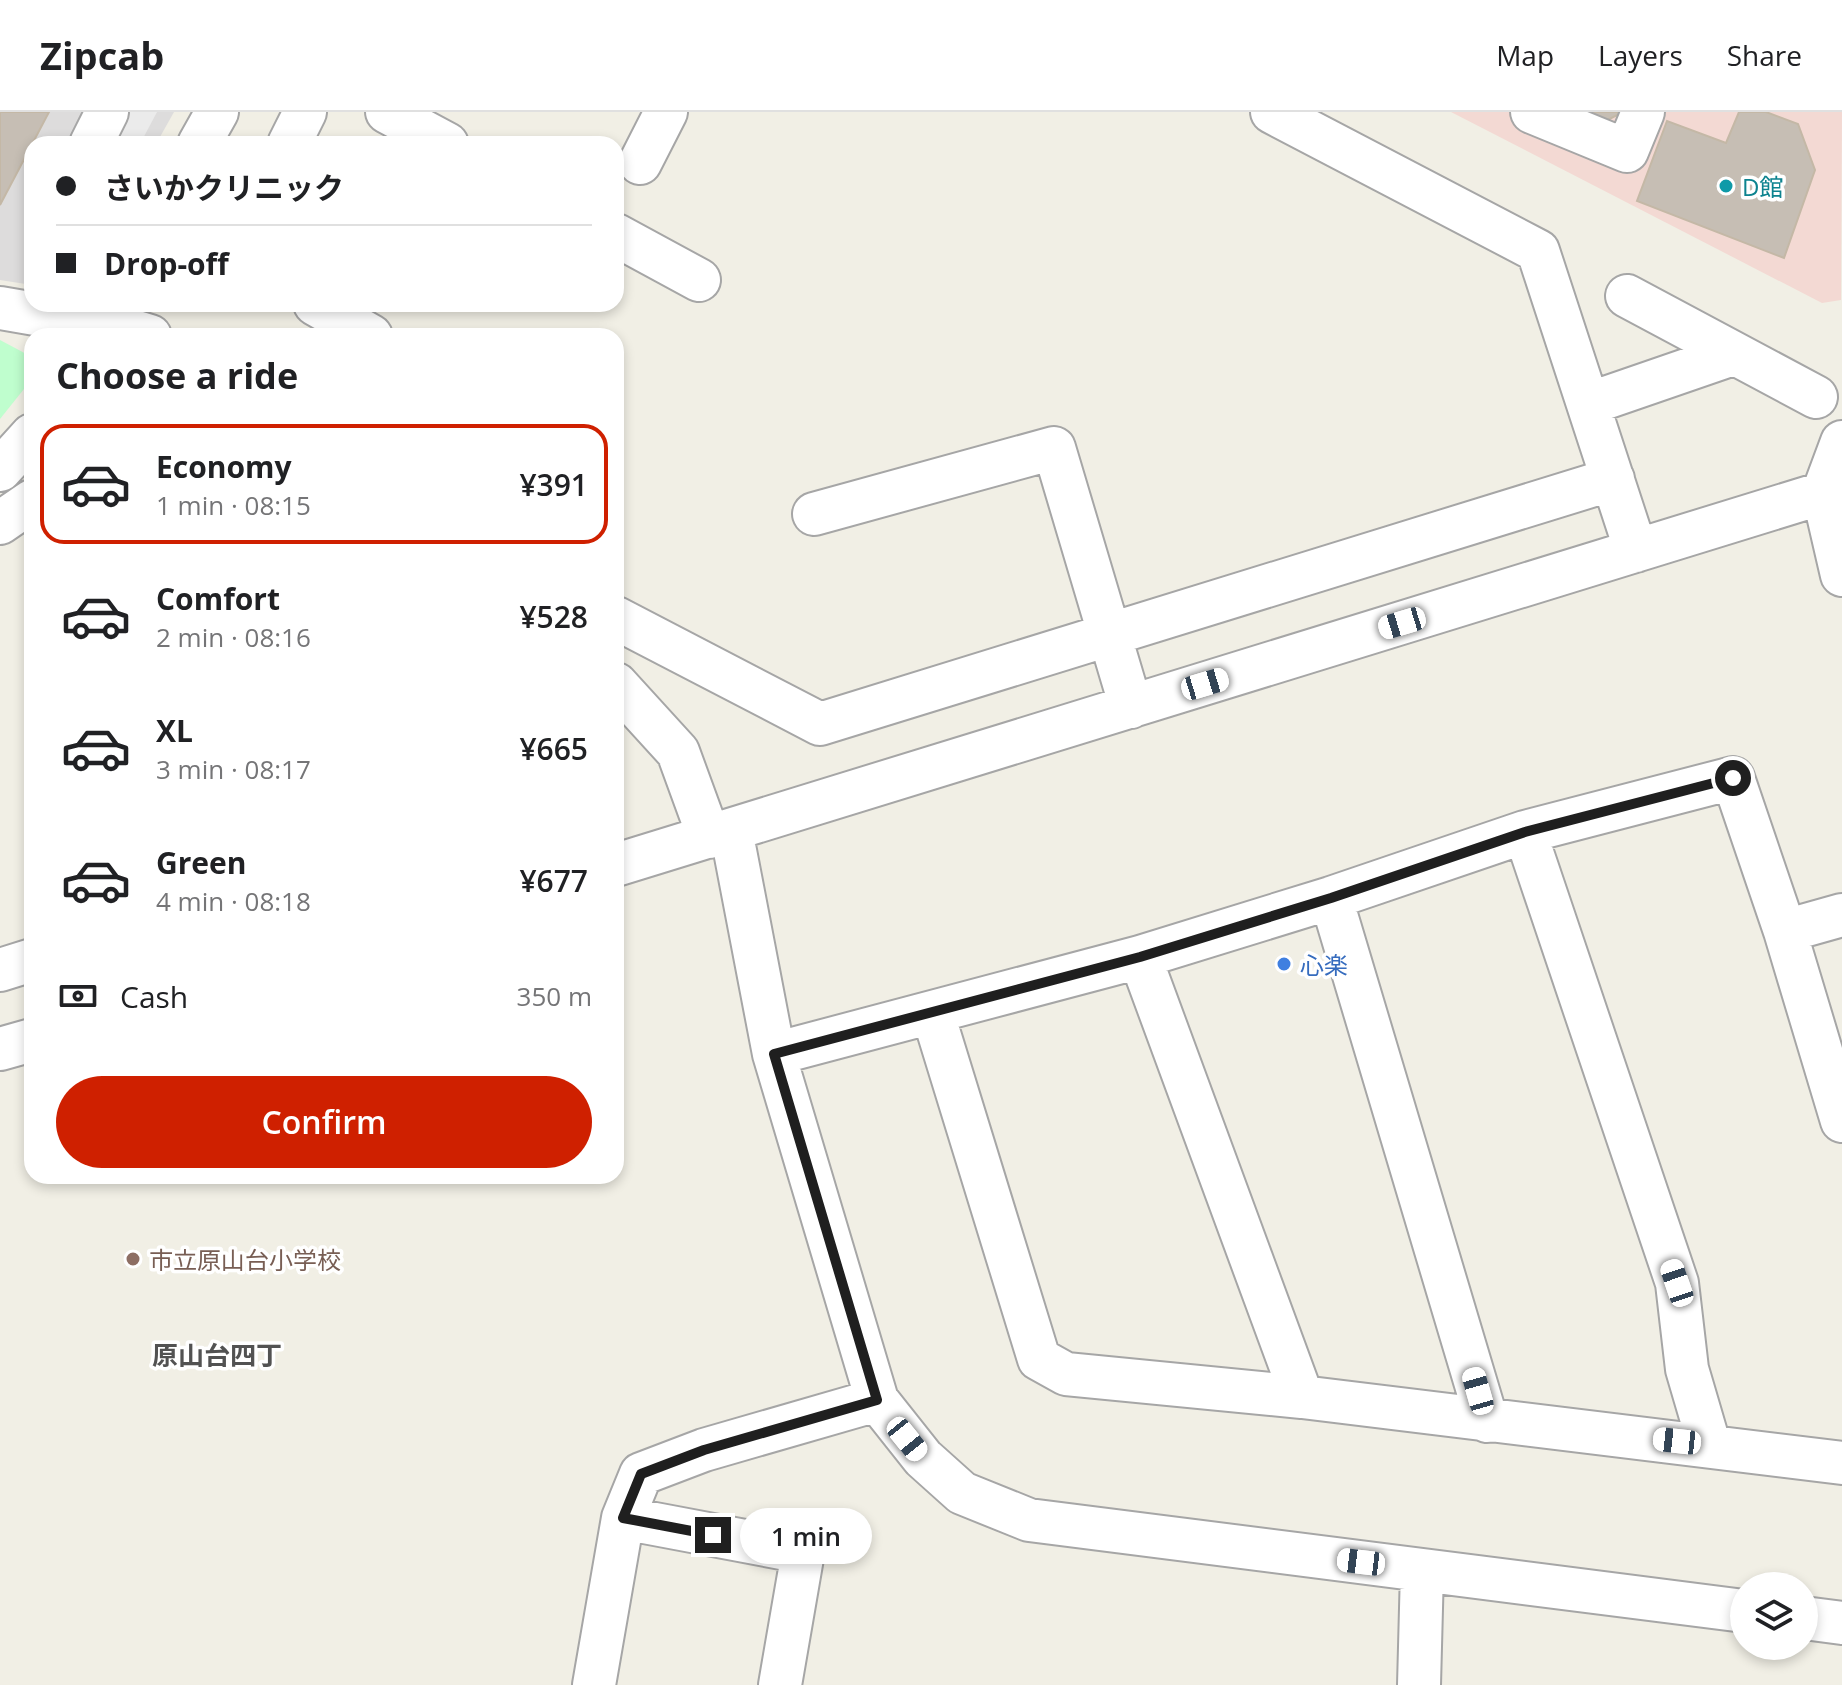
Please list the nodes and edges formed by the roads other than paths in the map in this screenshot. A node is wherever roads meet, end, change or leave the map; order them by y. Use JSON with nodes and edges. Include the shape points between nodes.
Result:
{"nodes":[{"id":1,"x":107,"y":112,"type":"edge"},
{"id":2,"x":217,"y":112,"type":"edge"},
{"id":3,"x":305,"y":112,"type":"edge"},
{"id":4,"x":387,"y":112,"type":"edge"},
{"id":5,"x":666,"y":112,"type":"edge"},
{"id":6,"x":1272,"y":112,"type":"edge"},
{"id":7,"x":1532,"y":112,"type":"edge"},
{"id":8,"x":1643,"y":112,"type":"edge"},
{"id":9,"x":95,"y":136,"type":"edge"},
{"id":10,"x":204,"y":136,"type":"edge"},
{"id":11,"x":293,"y":136,"type":"edge"},
{"id":12,"x":432,"y":136,"type":"edge"},
{"id":13,"x":640,"y":163,"type":"dead end"},
{"id":14,"x":624,"y":239,"type":"edge"},
{"id":15,"x":699,"y":280,"type":"dead end"},
{"id":16,"x":1627,"y":296,"type":"dead end"},
{"id":17,"x":0,"y":308,"type":"edge"},
{"id":18,"x":24,"y":312,"type":"edge"},
{"id":19,"x":26,"y":312,"type":"edge"},
{"id":20,"x":329,"y":312,"type":"edge"},
{"id":21,"x":112,"y":325,"type":"edge"},
{"id":22,"x":357,"y":328,"type":"edge"},
{"id":23,"x":1733,"y":354,"type":"junction"},
{"id":24,"x":1816,"y":397,"type":"dead end"},
{"id":25,"x":1588,"y":404,"type":"junction"},
{"id":26,"x":1842,"y":442,"type":"edge"},
{"id":27,"x":24,"y":444,"type":"edge"},
{"id":28,"x":0,"y":470,"type":"edge"},
{"id":29,"x":1613,"y":479,"type":"junction"},
{"id":30,"x":1823,"y":493,"type":"junction"},
{"id":31,"x":24,"y":506,"type":"edge"},
{"id":32,"x":814,"y":514,"type":"dead end"},
{"id":33,"x":0,"y":523,"type":"edge"},
{"id":34,"x":1636,"y":551,"type":"junction"},
{"id":35,"x":1842,"y":575,"type":"edge"},
{"id":36,"x":624,"y":622,"type":"edge"},
{"id":37,"x":1110,"y":637,"type":"junction"},
{"id":38,"x":624,"y":693,"type":"edge"},
{"id":39,"x":1131,"y":707,"type":"junction"},
{"id":40,"x":1525,"y":832,"type":"junction"},
{"id":41,"x":720,"y":834,"type":"junction"},
{"id":42,"x":624,"y":863,"type":"edge"},
{"id":43,"x":1331,"y":898,"type":"junction"},
{"id":44,"x":1842,"y":915,"type":"edge"},
{"id":45,"x":1785,"y":931,"type":"junction"},
{"id":46,"x":1140,"y":957,"type":"junction"},
{"id":47,"x":24,"y":962,"type":"edge"},
{"id":48,"x":0,"y":970,"type":"edge"},
{"id":49,"x":933,"y":1014,"type":"junction"},
{"id":50,"x":24,"y":1042,"type":"edge"},
{"id":51,"x":0,"y":1049,"type":"edge"},
{"id":52,"x":774,"y":1054,"type":"junction"},
{"id":53,"x":1842,"y":1121,"type":"edge"},
{"id":54,"x":1302,"y":1397,"type":"junction"},
{"id":55,"x":877,"y":1400,"type":"junction"},
{"id":56,"x":1487,"y":1421,"type":"junction"},
{"id":57,"x":1709,"y":1444,"type":"junction"},
{"id":58,"x":1842,"y":1463,"type":"edge"},
{"id":59,"x":623,"y":1518,"type":"junction"},
{"id":60,"x":1422,"y":1570,"type":"junction"},
{"id":61,"x":1730,"y":1609,"type":"edge"},
{"id":62,"x":1818,"y":1620,"type":"edge"},
{"id":63,"x":1842,"y":1623,"type":"edge"},
{"id":64,"x":594,"y":1685,"type":"edge"},
{"id":65,"x":780,"y":1685,"type":"edge"},
{"id":66,"x":1419,"y":1685,"type":"edge"}],
"edges":[{"from":1,"to":9,"type":"street"},
{"from":2,"to":10,"type":"street"},
{"from":3,"to":11,"type":"street"},
{"from":4,"to":12,"type":"street"},
{"from":5,"to":13,"type":"street"},
{"from":6,"to":25,"type":"street","via":[[1538,251]]},
{"from":7,"to":8,"type":"street","via":[[1627,151]]},
{"from":14,"to":15,"type":"street"},
{"from":16,"to":23,"type":"street"},
{"from":17,"to":18,"type":"street"},
{"from":19,"to":21,"type":"street"},
{"from":20,"to":22,"type":"street"},
{"from":23,"to":24,"type":"street"},
{"from":23,"to":25,"type":"street"},
{"from":25,"to":29,"type":"street"},
{"from":26,"to":30,"type":"street"},
{"from":27,"to":28,"type":"street"},
{"from":29,"to":34,"type":"street"},
{"from":29,"to":37,"type":"street"},
{"from":30,"to":34,"type":"street"},
{"from":30,"to":35,"type":"street"},
{"from":31,"to":33,"type":"street"},
{"from":32,"to":37,"type":"street","via":[[1054,448]]},
{"from":34,"to":39,"type":"street"},
{"from":36,"to":37,"type":"street","via":[[820,724]]},
{"from":37,"to":39,"type":"street"},
{"from":38,"to":41,"type":"street","via":[[678,752]]},
{"from":39,"to":41,"type":"street"},
{"from":40,"to":43,"type":"street"},
{"from":40,"to":45,"type":"street","via":[[1733,778]]},
{"from":40,"to":57,"type":"street","via":[[1677,1283],[1687,1369]]},
{"from":41,"to":42,"type":"street"},
{"from":41,"to":52,"type":"street"},
{"from":43,"to":46,"type":"street"},
{"from":43,"to":56,"type":"street"},
{"from":44,"to":45,"type":"street"},
{"from":45,"to":53,"type":"street"},
{"from":46,"to":49,"type":"street"},
{"from":46,"to":54,"type":"street"},
{"from":47,"to":48,"type":"street"},
{"from":49,"to":52,"type":"street"},
{"from":49,"to":54,"type":"street","via":[[1039,1359],[1066,1374]]},
{"from":50,"to":51,"type":"street"},
{"from":52,"to":55,"type":"street"},
{"from":54,"to":56,"type":"street"},
{"from":55,"to":59,"type":"street","via":[[704,1450],[641,1474]]},
{"from":55,"to":60,"type":"street","via":[[923,1458],[962,1493],[1029,1520]]},
{"from":56,"to":57,"type":"street"},
{"from":57,"to":58,"type":"street"},
{"from":59,"to":64,"type":"street"},
{"from":59,"to":65,"type":"street","via":[[803,1552]]},
{"from":60,"to":61,"type":"street"},
{"from":60,"to":66,"type":"street"},
{"from":62,"to":63,"type":"street"}]}
